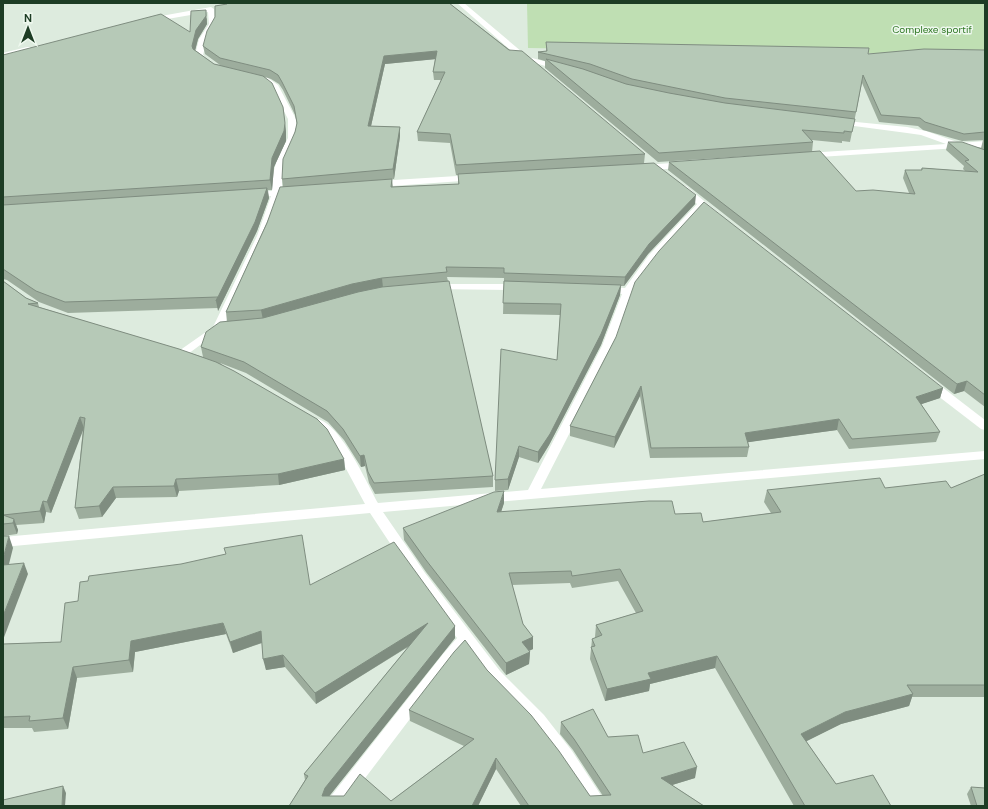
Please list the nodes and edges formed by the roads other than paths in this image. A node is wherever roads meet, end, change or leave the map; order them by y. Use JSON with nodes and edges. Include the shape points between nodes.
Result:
{"nodes":[{"id":1,"x":460,"y":3,"type":"edge"},
{"id":2,"x":140,"y":22,"type":"edge"},
{"id":3,"x":33,"y":47,"type":"edge"},
{"id":4,"x":3,"y":55,"type":"edge"},
{"id":5,"x":527,"y":60,"type":"junction"},
{"id":6,"x":216,"y":69,"type":"edge"},
{"id":7,"x":571,"y":71,"type":"edge"},
{"id":8,"x":546,"y":75,"type":"edge"},
{"id":9,"x":254,"y":78,"type":"edge"},
{"id":10,"x":833,"y":122,"type":"edge"},
{"id":11,"x":985,"y":144,"type":"edge"},
{"id":12,"x":961,"y":145,"type":"junction"},
{"id":13,"x":985,"y":155,"type":"edge"},
{"id":14,"x":643,"y":157,"type":"edge"},
{"id":15,"x":796,"y":157,"type":"edge"},
{"id":16,"x":695,"y":164,"type":"edge"},
{"id":17,"x":656,"y":167,"type":"junction"},
{"id":18,"x":632,"y":168,"type":"edge"},
{"id":19,"x":485,"y":177,"type":"edge"},
{"id":20,"x":369,"y":185,"type":"edge"},
{"id":21,"x":300,"y":191,"type":"edge"},
{"id":22,"x":277,"y":193,"type":"junction"},
{"id":23,"x":246,"y":195,"type":"edge"},
{"id":24,"x":702,"y":204,"type":"junction"},
{"id":25,"x":720,"y":218,"type":"edge"},
{"id":26,"x":425,"y":288,"type":"edge"},
{"id":27,"x":530,"y":288,"type":"edge"},
{"id":28,"x":591,"y":290,"type":"edge"},
{"id":29,"x":628,"y":291,"type":"junction"},
{"id":30,"x":218,"y":328,"type":"junction"},
{"id":31,"x":232,"y":328,"type":"edge"},
{"id":32,"x":168,"y":350,"type":"edge"},
{"id":33,"x":180,"y":355,"type":"junction"},
{"id":34,"x":194,"y":360,"type":"edge"},
{"id":35,"x":923,"y":378,"type":"edge"},
{"id":36,"x":303,"y":414,"type":"edge"},
{"id":37,"x":985,"y":426,"type":"edge"},
{"id":38,"x":985,"y":455,"type":"edge"},
{"id":39,"x":532,"y":494,"type":"junction"},
{"id":40,"x":374,"y":509,"type":"junction"},
{"id":41,"x":3,"y":542,"type":"edge"},
{"id":42,"x":466,"y":638,"type":"junction"},
{"id":43,"x":334,"y":806,"type":"edge"},
{"id":44,"x":599,"y":806,"type":"edge"}],
"edges":[{"from":1,"to":5,"type":"street"},
{"from":2,"to":6,"type":"street","via":[[214,8],[212,24],[203,39],[199,55],[206,64]]},
{"from":3,"to":4,"type":"street"},
{"from":5,"to":7,"type":"street"},
{"from":5,"to":8,"type":"street"},
{"from":9,"to":22,"type":"street","via":[[265,80],[275,87],[292,119],[292,138],[282,159],[277,178]]},
{"from":10,"to":12,"type":"street","via":[[907,130]]},
{"from":11,"to":12,"type":"street"},
{"from":12,"to":13,"type":"street"},
{"from":12,"to":15,"type":"street"},
{"from":14,"to":17,"type":"street"},
{"from":16,"to":17,"type":"street"},
{"from":17,"to":18,"type":"street"},
{"from":17,"to":24,"type":"street"},
{"from":19,"to":20,"type":"street"},
{"from":21,"to":22,"type":"street"},
{"from":22,"to":23,"type":"street"},
{"from":22,"to":30,"type":"street","via":[[262,236]]},
{"from":24,"to":25,"type":"street"},
{"from":24,"to":29,"type":"street","via":[[653,257]]},
{"from":26,"to":27,"type":"street"},
{"from":28,"to":29,"type":"street"},
{"from":29,"to":39,"type":"street","via":[[608,346]]},
{"from":30,"to":31,"type":"street"},
{"from":30,"to":33,"type":"street"},
{"from":32,"to":33,"type":"street"},
{"from":33,"to":34,"type":"street"},
{"from":35,"to":37,"type":"street"},
{"from":36,"to":40,"type":"street","via":[[334,436]]},
{"from":38,"to":39,"type":"street"},
{"from":39,"to":40,"type":"street"},
{"from":40,"to":41,"type":"street"},
{"from":40,"to":42,"type":"street","via":[[420,577]]},
{"from":42,"to":43,"type":"street"},
{"from":42,"to":44,"type":"street","via":[[494,676],[538,720],[566,756]]}]}
